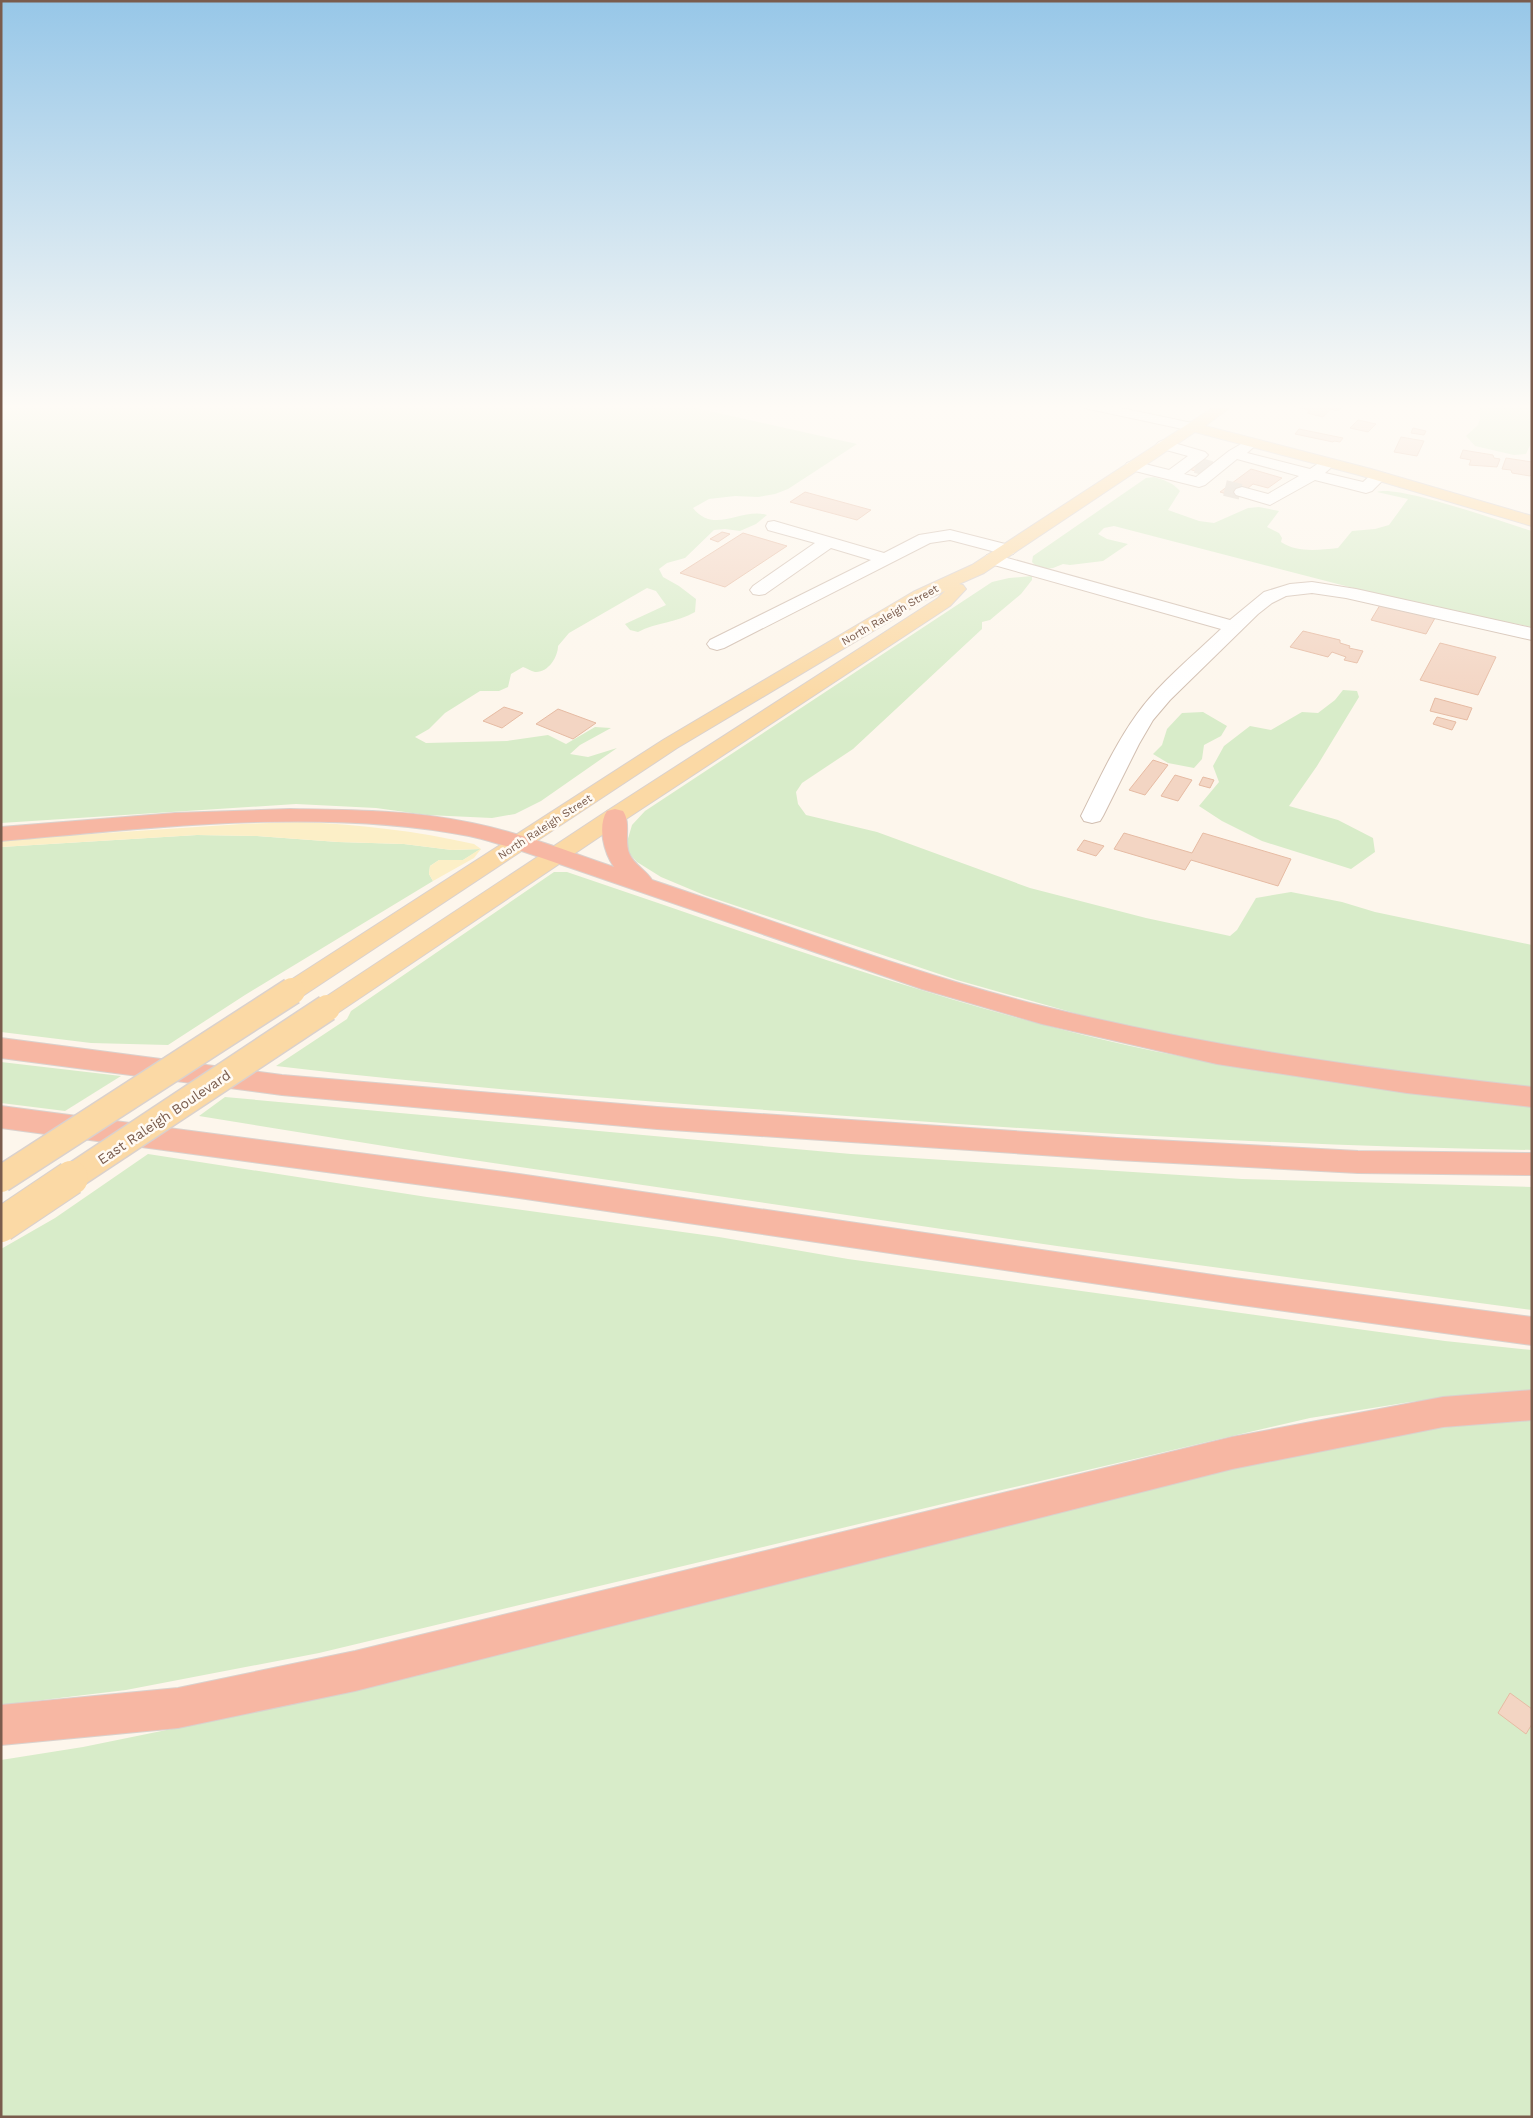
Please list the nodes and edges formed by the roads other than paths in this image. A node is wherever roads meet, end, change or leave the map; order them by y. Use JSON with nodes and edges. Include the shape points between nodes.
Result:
{"nodes":[{"id":1,"x":1076,"y":504,"type":"edge"},
{"id":2,"x":1474,"y":504,"type":"edge"},
{"id":3,"x":1532,"y":521,"type":"edge"},
{"id":4,"x":774,"y":526,"type":"dead end"},
{"id":5,"x":829,"y":542,"type":"junction"},
{"id":6,"x":884,"y":558,"type":"junction"},
{"id":7,"x":993,"y":559,"type":"junction"},
{"id":8,"x":758,"y":590,"type":"dead end"},
{"id":9,"x":1234,"y":627,"type":"junction"},
{"id":10,"x":1532,"y":634,"type":"edge"},
{"id":11,"x":717,"y":644,"type":"dead end"},
{"id":12,"x":615,"y":816,"type":"junction"},
{"id":13,"x":1092,"y":816,"type":"dead end"},
{"id":14,"x":1,"y":834,"type":"edge"},
{"id":15,"x":521,"y":843,"type":"junction"},
{"id":16,"x":557,"y":856,"type":"junction"},
{"id":17,"x":645,"y":885,"type":"junction"},
{"id":18,"x":327,"y":1008,"type":"joint"},
{"id":19,"x":1,"y":1048,"type":"edge"},
{"id":20,"x":1532,"y":1097,"type":"edge"},
{"id":21,"x":1,"y":1117,"type":"edge"},
{"id":22,"x":1532,"y":1164,"type":"edge"},
{"id":23,"x":1,"y":1179,"type":"edge"},
{"id":24,"x":1,"y":1225,"type":"edge"},
{"id":25,"x":1532,"y":1331,"type":"edge"},
{"id":26,"x":1532,"y":1405,"type":"edge"},
{"id":27,"x":1,"y":1725,"type":"edge"}],
"edges":[{"from":1,"to":7,"type":"main road"},
{"from":2,"to":3,"type":"main road"},
{"from":4,"to":5,"type":"street"},
{"from":5,"to":6,"type":"street"},
{"from":5,"to":8,"type":"street"},
{"from":6,"to":7,"type":"street","via":[[937,536],[964,537]]},
{"from":6,"to":11,"type":"street"},
{"from":7,"to":9,"type":"street"},
{"from":7,"to":12,"type":"main road","name":"North Raleigh Street","via":[[944,602]]},
{"from":7,"to":15,"type":"main road","name":"North Raleigh Street","via":[[919,596],[670,744]]},
{"from":9,"to":10,"type":"street","via":[[1270,596],[1305,588],[1356,594]]},
{"from":9,"to":13,"type":"street","via":[[1145,717]]},
{"from":12,"to":16,"type":"main road","name":"North Raleigh Street"},
{"from":12,"to":17,"type":"highway","via":[[614,847],[622,864]]},
{"from":14,"to":15,"type":"highway","via":[[153,822],[324,815],[465,828]]},
{"from":15,"to":16,"type":"highway"},
{"from":15,"to":23,"type":"main road","name":"North Raleigh Street","bridge":true},
{"from":16,"to":17,"type":"highway"},
{"from":16,"to":18,"type":"main road","name":"North Raleigh Street"},
{"from":17,"to":20,"type":"highway","via":[[931,983],[1042,1015],[1217,1054],[1407,1083]]},
{"from":18,"to":24,"type":"main road","name":"East Raleigh Boulevard","bridge":true},
{"from":19,"to":22,"type":"highway","via":[[425,1100],[1116,1150],[1348,1162]]},
{"from":21,"to":25,"type":"highway","via":[[519,1186]]},
{"from":26,"to":27,"type":"highway","via":[[1443,1412],[1232,1453],[346,1673],[178,1708]]}]}
